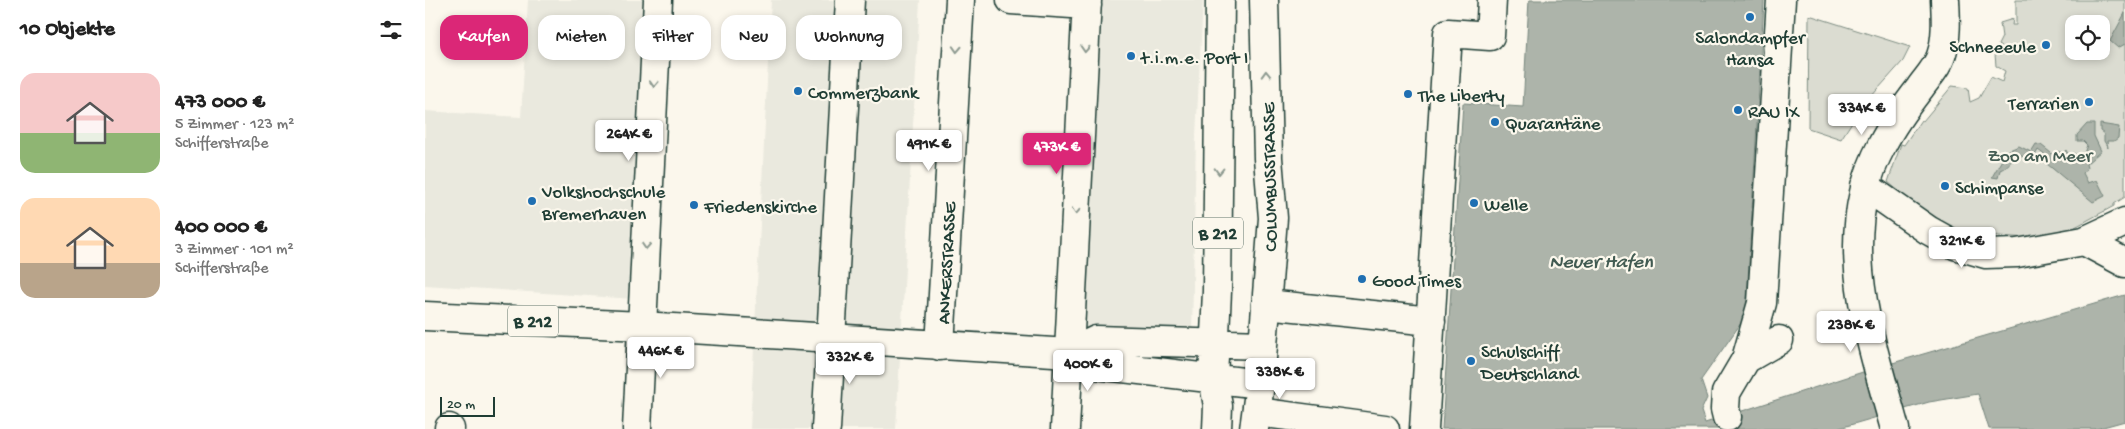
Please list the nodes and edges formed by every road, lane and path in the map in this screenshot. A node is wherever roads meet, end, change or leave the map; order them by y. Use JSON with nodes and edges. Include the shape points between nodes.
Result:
{"nodes":[{"id":1,"x":658,"y":0,"type":"edge"},
{"id":2,"x":850,"y":0,"type":"edge"},
{"id":3,"x":960,"y":0,"type":"edge"},
{"id":4,"x":1011,"y":0,"type":"edge"},
{"id":5,"x":1220,"y":0,"type":"edge"},
{"id":6,"x":1264,"y":0,"type":"edge"},
{"id":7,"x":1492,"y":0,"type":"edge"},
{"id":8,"x":1945,"y":0,"type":"edge"},
{"id":9,"x":1087,"y":2,"type":"edge"},
{"id":10,"x":1789,"y":2,"type":"edge"},
{"id":11,"x":1865,"y":186,"type":"junction"},
{"id":12,"x":2125,"y":222,"type":"edge"},
{"id":13,"x":2084,"y":241,"type":"junction"},
{"id":14,"x":2125,"y":263,"type":"edge"},
{"id":15,"x":1267,"y":304,"type":"junction"},
{"id":16,"x":425,"y":316,"type":"edge"},
{"id":17,"x":1431,"y":321,"type":"junction"},
{"id":18,"x":642,"y":326,"type":"junction"},
{"id":19,"x":831,"y":339,"type":"junction"},
{"id":20,"x":1779,"y":340,"type":"dead end"},
{"id":21,"x":1214,"y":343,"type":"junction"},
{"id":22,"x":1263,"y":345,"type":"junction"},
{"id":23,"x":941,"y":346,"type":"junction"},
{"id":24,"x":1069,"y":353,"type":"junction"},
{"id":25,"x":1746,"y":359,"type":"junction"},
{"id":26,"x":1213,"y":378,"type":"junction"},
{"id":27,"x":1260,"y":384,"type":"junction"},
{"id":28,"x":1727,"y":417,"type":"dead end"},
{"id":29,"x":1256,"y":420,"type":"edge"},
{"id":30,"x":1892,"y":421,"type":"edge"},
{"id":31,"x":637,"y":429,"type":"edge"},
{"id":32,"x":826,"y":429,"type":"edge"},
{"id":33,"x":1065,"y":429,"type":"edge"},
{"id":34,"x":1217,"y":429,"type":"edge"},
{"id":35,"x":1385,"y":429,"type":"edge"},
{"id":36,"x":1424,"y":429,"type":"edge"}],
"edges":[{"from":1,"to":18,"type":"street","one_way":true},
{"from":2,"to":19,"type":"street"},
{"from":3,"to":23,"type":"street","name":"ANKERSTRASSE","one_way":true},
{"from":4,"to":9,"type":"street"},
{"from":5,"to":21,"type":"street","number":"B 212","one_way":true},
{"from":15,"to":6,"type":"street","name":"COLUMBUSSTRASSE","number":"B 212","one_way":true,"via":[[1273,218],[1268,158]]},
{"from":7,"to":17,"type":"street","via":[[1490,36],[1439,32]]},
{"from":8,"to":11,"type":"street","via":[[1947,22],[1940,59],[1881,145]]},
{"from":9,"to":24,"type":"street","one_way":true},
{"from":10,"to":25,"type":"street","via":[[1777,205],[1761,303]]},
{"from":11,"to":13,"type":"street","via":[[1927,230],[1955,245],[1985,254],[2017,253]]},
{"from":11,"to":30,"type":"street","via":[[1857,235],[1857,258],[1867,329]]},
{"from":12,"to":13,"type":"street"},
{"from":13,"to":14,"type":"street"},
{"from":15,"to":17,"type":"street"},
{"from":15,"to":22,"type":"street","name":"COLUMBUSSTRASSE","number":"B 212"},
{"from":16,"to":18,"type":"street","number":"B 212"},
{"from":17,"to":36,"type":"street"},
{"from":18,"to":19,"type":"street","number":"B 212"},
{"from":18,"to":31,"type":"street"},
{"from":19,"to":23,"type":"street","number":"B 212"},
{"from":19,"to":32,"type":"street"},
{"from":20,"to":25,"type":"street"},
{"from":21,"to":22,"type":"street","number":"B 212"},
{"from":21,"to":24,"type":"street","number":"B 212","via":[[1096,340]]},
{"from":21,"to":26,"type":"street","number":"B 212"},
{"from":22,"to":27,"type":"street","name":"COLUMBUSSTRASSE","number":"B 212"},
{"from":23,"to":24,"type":"street","number":"B 212"},
{"from":24,"to":26,"type":"street","number":"B 212","via":[[1097,365]]},
{"from":24,"to":33,"type":"street"},
{"from":25,"to":28,"type":"street","via":[[1726,393]]},
{"from":26,"to":27,"type":"street","number":"B 212"},
{"from":26,"to":34,"type":"street","via":[[1218,406]]},
{"from":27,"to":29,"type":"street","name":"COLUMBUSSTRASSE"},
{"from":29,"to":35,"type":"street"}]}
